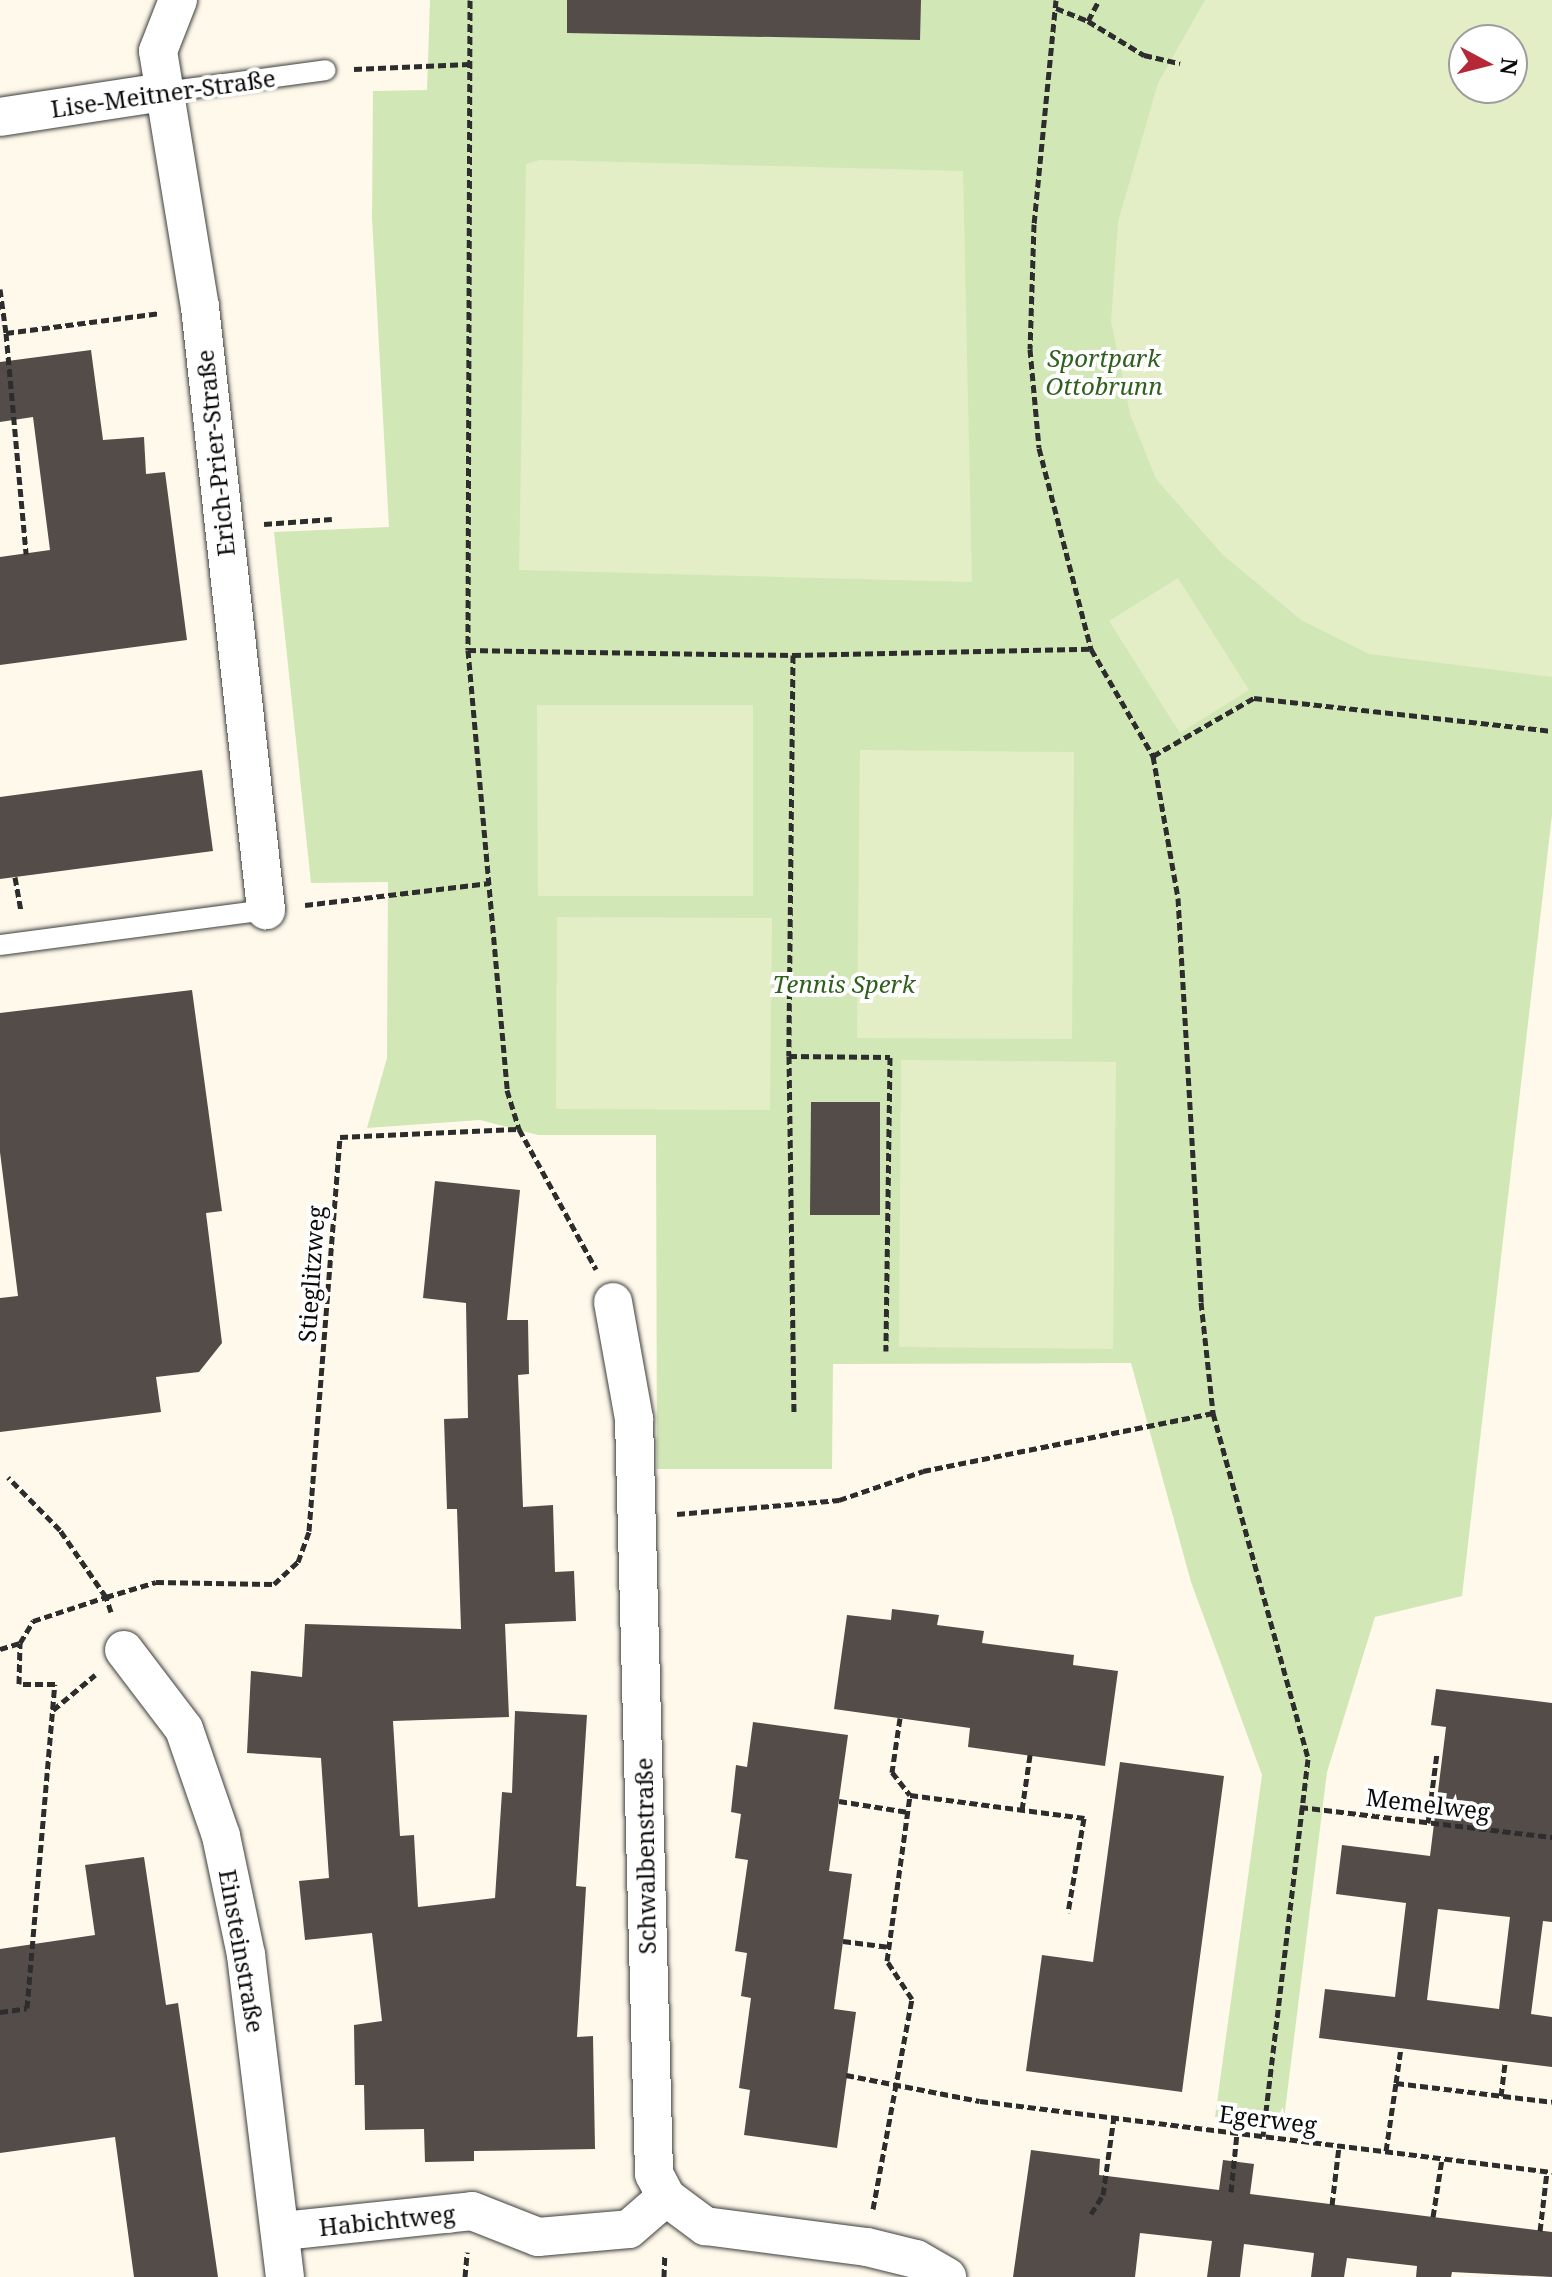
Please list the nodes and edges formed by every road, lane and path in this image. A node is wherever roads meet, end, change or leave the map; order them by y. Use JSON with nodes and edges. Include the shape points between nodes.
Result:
{"nodes":[{"id":1,"x":178,"y":0,"type":"edge"},
{"id":2,"x":470,"y":0,"type":"edge"},
{"id":3,"x":1056,"y":0,"type":"edge"},
{"id":4,"x":1099,"y":0,"type":"edge"},
{"id":5,"x":1055,"y":8,"type":"junction"},
{"id":6,"x":1088,"y":21,"type":"junction"},
{"id":7,"x":1180,"y":63,"type":"dead end"},
{"id":8,"x":469,"y":64,"type":"junction"},
{"id":9,"x":326,"y":70,"type":"joint"},
{"id":10,"x":164,"y":92,"type":"junction"},
{"id":11,"x":0,"y":117,"type":"edge"},
{"id":12,"x":0,"y":289,"type":"edge"},
{"id":13,"x":200,"y":307,"type":"junction"},
{"id":14,"x":6,"y":333,"type":"junction"},
{"id":15,"x":332,"y":519,"type":"dead end"},
{"id":16,"x":223,"y":528,"type":"junction"},
{"id":17,"x":26,"y":554,"type":"dead end"},
{"id":18,"x":1091,"y":649,"type":"junction"},
{"id":19,"x":468,"y":650,"type":"junction"},
{"id":20,"x":793,"y":655,"type":"junction"},
{"id":21,"x":1552,"y":731,"type":"edge"},
{"id":22,"x":1153,"y":756,"type":"junction"},
{"id":23,"x":490,"y":883,"type":"junction"},
{"id":24,"x":266,"y":910,"type":"junction"},
{"id":25,"x":0,"y":945,"type":"edge"},
{"id":26,"x":789,"y":1056,"type":"junction"},
{"id":27,"x":519,"y":1129,"type":"junction"},
{"id":28,"x":613,"y":1302,"type":"joint"},
{"id":29,"x":886,"y":1351,"type":"dead end"},
{"id":30,"x":1213,"y":1413,"type":"junction"},
{"id":31,"x":794,"y":1415,"type":"dead end"},
{"id":32,"x":8,"y":1477,"type":"dead end"},
{"id":33,"x":637,"y":1517,"type":"junction"},
{"id":34,"x":106,"y":1597,"type":"junction"},
{"id":35,"x":118,"y":1634,"type":"junction"},
{"id":36,"x":20,"y":1643,"type":"junction"},
{"id":37,"x":0,"y":1649,"type":"edge"},
{"id":38,"x":53,"y":1710,"type":"junction"},
{"id":39,"x":900,"y":1718,"type":"dead end"},
{"id":40,"x":1437,"y":1753,"type":"dead end"},
{"id":41,"x":1030,"y":1755,"type":"dead end"},
{"id":42,"x":910,"y":1795,"type":"junction"},
{"id":43,"x":839,"y":1801,"type":"dead end"},
{"id":44,"x":1300,"y":1807,"type":"junction"},
{"id":45,"x":1022,"y":1810,"type":"junction"},
{"id":46,"x":908,"y":1812,"type":"junction"},
{"id":47,"x":1428,"y":1823,"type":"junction"},
{"id":48,"x":1552,"y":1837,"type":"edge"},
{"id":49,"x":1068,"y":1913,"type":"dead end"},
{"id":50,"x":843,"y":1941,"type":"dead end"},
{"id":51,"x":890,"y":1947,"type":"junction"},
{"id":52,"x":0,"y":2012,"type":"edge"},
{"id":53,"x":1401,"y":2048,"type":"dead end"},
{"id":54,"x":1505,"y":2061,"type":"dead end"},
{"id":55,"x":846,"y":2075,"type":"dead end"},
{"id":56,"x":1396,"y":2083,"type":"junction"},
{"id":57,"x":898,"y":2084,"type":"junction"},
{"id":58,"x":1501,"y":2096,"type":"junction"},
{"id":59,"x":1552,"y":2102,"type":"edge"},
{"id":60,"x":1114,"y":2117,"type":"junction"},
{"id":61,"x":1237,"y":2133,"type":"junction"},
{"id":62,"x":1263,"y":2136,"type":"junction"},
{"id":63,"x":1339,"y":2146,"type":"junction"},
{"id":64,"x":1386,"y":2151,"type":"junction"},
{"id":65,"x":1442,"y":2158,"type":"junction"},
{"id":66,"x":1549,"y":2172,"type":"edge"},
{"id":67,"x":1231,"y":2192,"type":"dead end"},
{"id":68,"x":666,"y":2197,"type":"junction"},
{"id":69,"x":1332,"y":2205,"type":"dead end"},
{"id":70,"x":1091,"y":2214,"type":"dead end"},
{"id":71,"x":1433,"y":2217,"type":"dead end"},
{"id":72,"x":283,"y":2231,"type":"junction"},
{"id":73,"x":1540,"y":2231,"type":"dead end"},
{"id":74,"x":867,"y":2247,"type":"junction"},
{"id":75,"x":665,"y":2248,"type":"dead end"},
{"id":76,"x":467,"y":2259,"type":"dead end"},
{"id":77,"x":285,"y":2277,"type":"edge"},
{"id":78,"x":465,"y":2277,"type":"edge"},
{"id":79,"x":664,"y":2277,"type":"edge"},
{"id":80,"x":947,"y":2277,"type":"edge"}],
"edges":[{"from":1,"to":10,"type":"street","name":"Erich-Prier-Straße","via":[[158,51]]},
{"from":2,"to":8,"type":"path"},
{"from":3,"to":5,"type":"path"},
{"from":4,"to":6,"type":"path"},
{"from":5,"to":6,"type":"path"},
{"from":5,"to":18,"type":"path","via":[[1034,224],[1030,349],[1039,448]]},
{"from":6,"to":7,"type":"path","via":[[1144,55]]},
{"from":8,"to":9,"type":"path"},
{"from":8,"to":19,"type":"path"},
{"from":9,"to":10,"type":"lane","name":"Lise-Meitner-Straße"},
{"from":10,"to":11,"type":"street","name":"Lise-Meitner-Straße"},
{"from":10,"to":13,"type":"street","name":"Erich-Prier-Straße"},
{"from":12,"to":14,"type":"path"},
{"from":13,"to":14,"type":"path"},
{"from":13,"to":16,"type":"street","name":"Erich-Prier-Straße"},
{"from":14,"to":17,"type":"path"},
{"from":15,"to":16,"type":"path"},
{"from":16,"to":24,"type":"street","name":"Erich-Prier-Straße"},
{"from":18,"to":20,"type":"path"},
{"from":18,"to":22,"type":"path"},
{"from":19,"to":20,"type":"path"},
{"from":19,"to":23,"type":"path"},
{"from":20,"to":26,"type":"path"},
{"from":21,"to":22,"type":"path","via":[[1254,698]]},
{"from":22,"to":30,"type":"path","via":[[1178,898],[1201,1302]]},
{"from":23,"to":24,"type":"path"},
{"from":23,"to":27,"type":"path","via":[[507,1090]]},
{"from":24,"to":25,"type":"lane"},
{"from":26,"to":29,"type":"path","via":[[890,1057]]},
{"from":26,"to":31,"type":"path"},
{"from":27,"to":28,"type":"path"},
{"from":27,"to":34,"type":"path","name":"Stieglitzweg","via":[[340,1137],[309,1531],[298,1562],[274,1584],[156,1582]]},
{"from":28,"to":33,"type":"street","name":"Schwalbenstraße","via":[[634,1419]]},
{"from":30,"to":33,"type":"path","via":[[923,1471],[839,1500]]},
{"from":30,"to":44,"type":"path","via":[[1308,1759]]},
{"from":32,"to":34,"type":"path","via":[[60,1530]]},
{"from":33,"to":68,"type":"street","name":"Schwalbenstraße","via":[[654,2174]]},
{"from":34,"to":35,"type":"path"},
{"from":34,"to":36,"type":"path","via":[[33,1621]]},
{"from":35,"to":38,"type":"path"},
{"from":35,"to":72,"type":"street","name":"Einsteinstraße","via":[[184,1729],[221,1836],[246,1955]]},
{"from":36,"to":37,"type":"path"},
{"from":36,"to":38,"type":"path","via":[[19,1684],[55,1684]]},
{"from":38,"to":52,"type":"path","via":[[27,2008]]},
{"from":39,"to":42,"type":"path","via":[[892,1772]]},
{"from":40,"to":47,"type":"path"},
{"from":41,"to":45,"type":"path"},
{"from":42,"to":45,"type":"path"},
{"from":42,"to":46,"type":"path"},
{"from":43,"to":46,"type":"path"},
{"from":44,"to":47,"type":"path","name":"Memelweg"},
{"from":44,"to":62,"type":"path"},
{"from":45,"to":49,"type":"path","via":[[1084,1818]]},
{"from":46,"to":51,"type":"path"},
{"from":47,"to":48,"type":"path","name":"Memelweg"},
{"from":50,"to":51,"type":"path"},
{"from":51,"to":57,"type":"path","via":[[887,1961],[912,1999]]},
{"from":53,"to":56,"type":"path"},
{"from":54,"to":58,"type":"path"},
{"from":55,"to":57,"type":"path","name":"Egerweg"},
{"from":56,"to":58,"type":"path"},
{"from":56,"to":64,"type":"path"},
{"from":57,"to":60,"type":"path","name":"Egerweg","via":[[980,2101]]},
{"from":57,"to":74,"type":"path"},
{"from":58,"to":59,"type":"path"},
{"from":60,"to":61,"type":"path","name":"Egerweg"},
{"from":60,"to":70,"type":"path","via":[[1103,2195]]},
{"from":61,"to":62,"type":"path","name":"Egerweg"},
{"from":61,"to":67,"type":"path"},
{"from":62,"to":63,"type":"path","name":"Egerweg"},
{"from":63,"to":64,"type":"path","name":"Egerweg"},
{"from":63,"to":69,"type":"path"},
{"from":64,"to":65,"type":"path","name":"Egerweg"},
{"from":65,"to":66,"type":"path","name":"Egerweg"},
{"from":65,"to":71,"type":"path"},
{"from":66,"to":73,"type":"path"},
{"from":68,"to":72,"type":"street","name":"Habichtweg","via":[[629,2229],[538,2237],[472,2211]]},
{"from":68,"to":74,"type":"street","via":[[705,2226]]},
{"from":72,"to":77,"type":"street","name":"Einsteinstraße"},
{"from":74,"to":80,"type":"street","via":[[916,2259]]},
{"from":75,"to":79,"type":"path"},
{"from":76,"to":78,"type":"path"}]}
